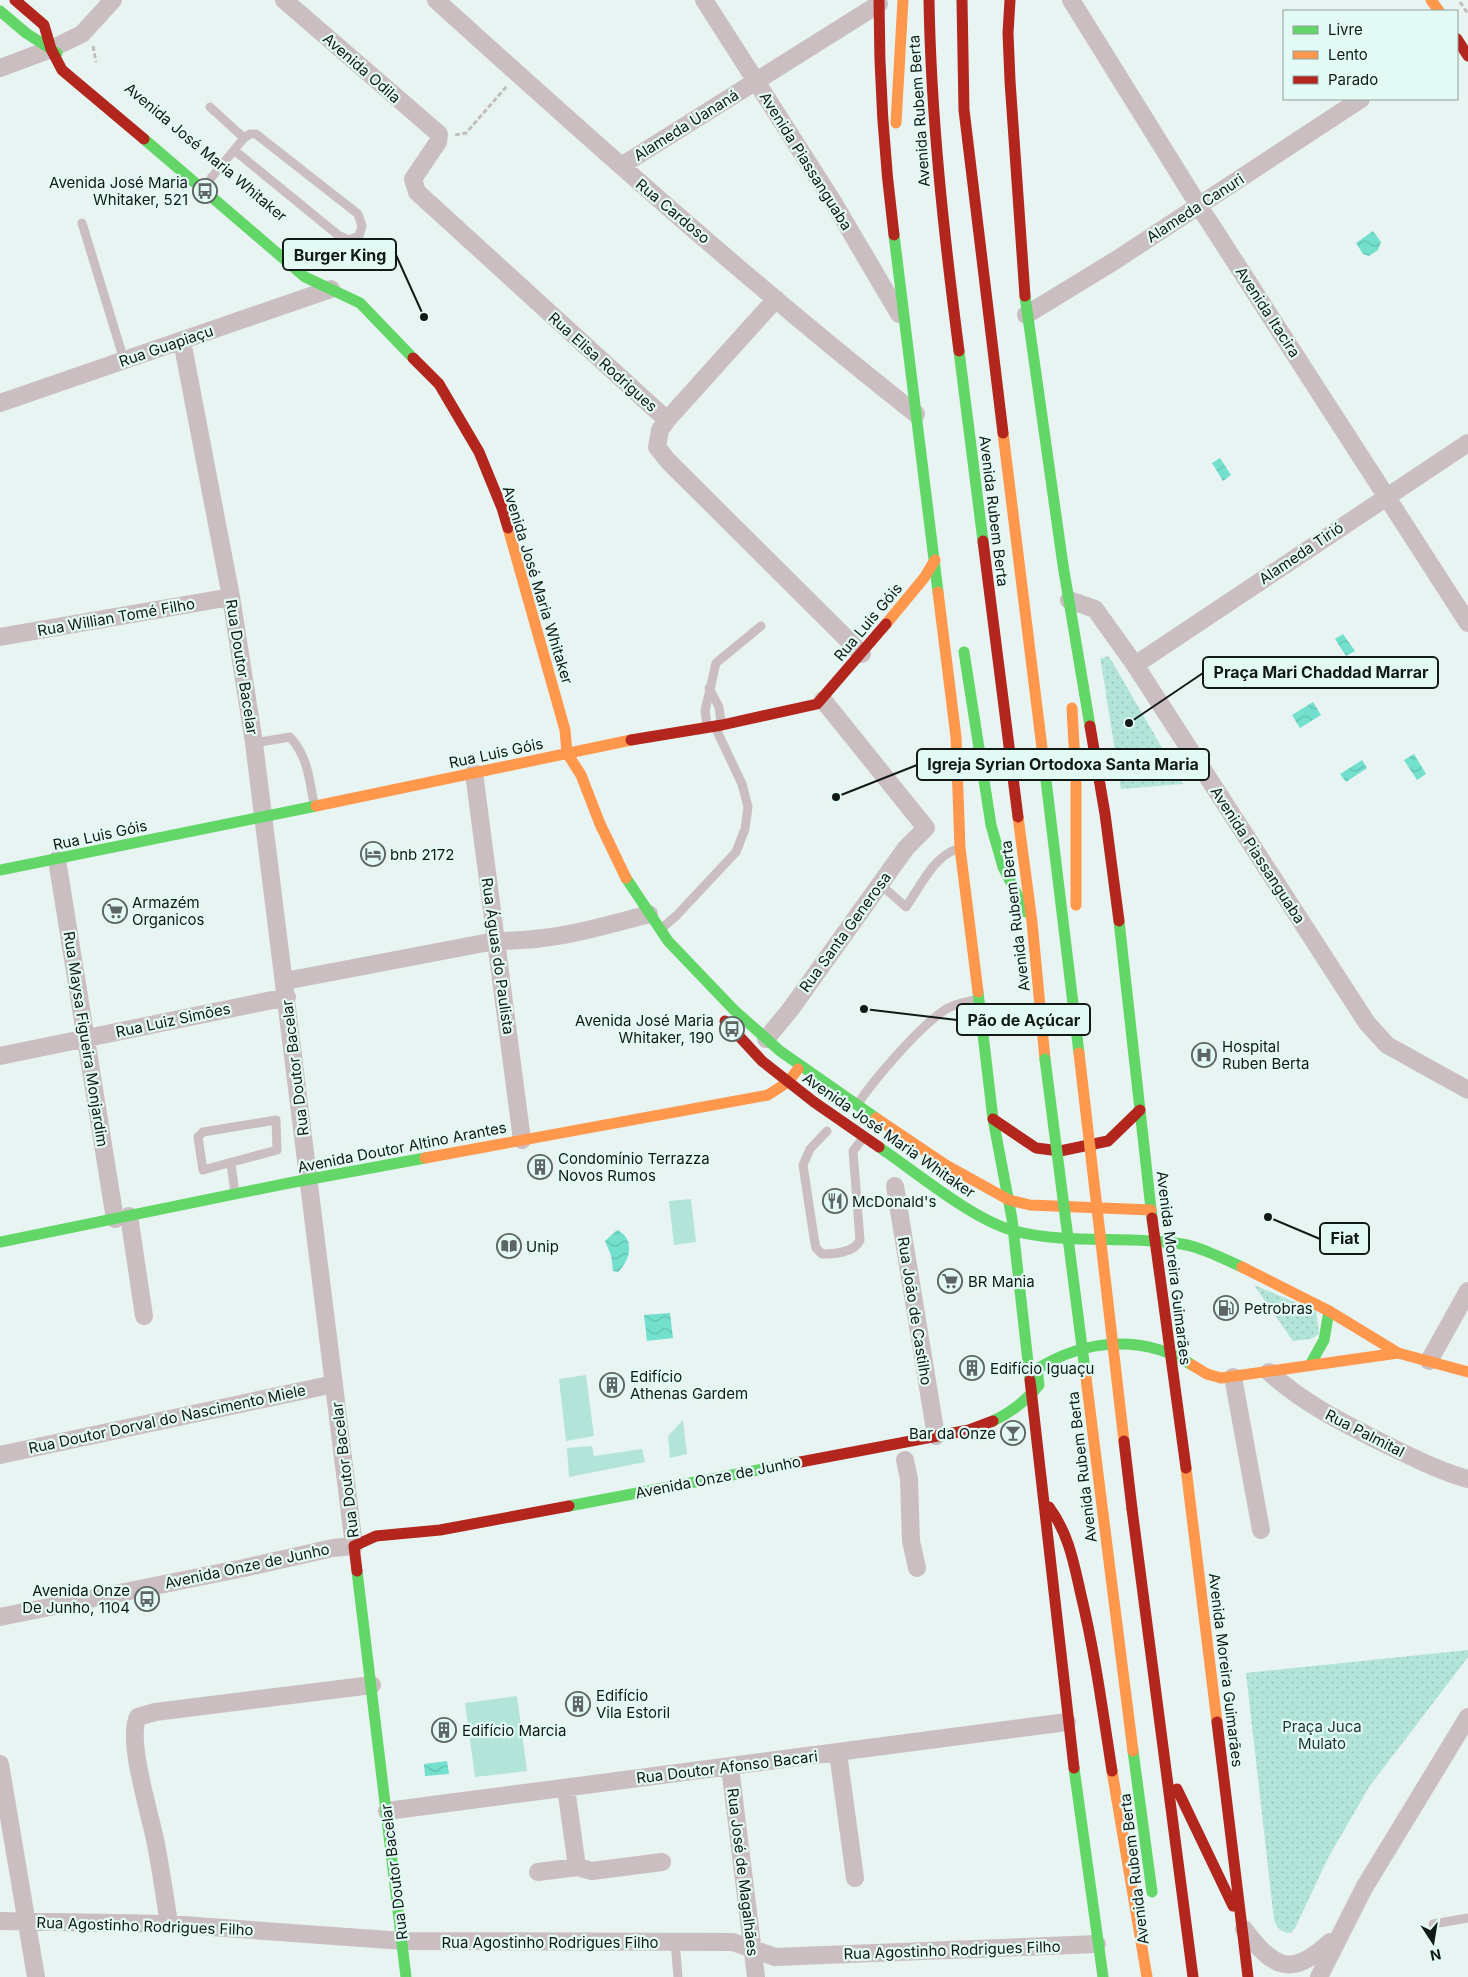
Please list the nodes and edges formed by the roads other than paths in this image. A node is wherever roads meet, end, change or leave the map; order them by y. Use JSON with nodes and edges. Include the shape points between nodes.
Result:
{"nodes":[{"id":1,"x":15,"y":0,"type":"edge"},
{"id":2,"x":113,"y":0,"type":"edge"},
{"id":3,"x":284,"y":0,"type":"edge"},
{"id":4,"x":436,"y":0,"type":"edge"},
{"id":5,"x":704,"y":0,"type":"edge"},
{"id":6,"x":903,"y":0,"type":"edge"},
{"id":7,"x":929,"y":0,"type":"edge"},
{"id":8,"x":962,"y":0,"type":"edge"},
{"id":9,"x":1010,"y":0,"type":"edge"},
{"id":10,"x":1071,"y":0,"type":"edge"},
{"id":11,"x":879,"y":2,"type":"edge"},
{"id":12,"x":0,"y":11,"type":"edge"},
{"id":13,"x":1458,"y":41,"type":"edge"},
{"id":14,"x":51,"y":50,"type":"junction"},
{"id":15,"x":1468,"y":56,"type":"edge"},
{"id":16,"x":67,"y":58,"type":"dead end"},
{"id":17,"x":0,"y":68,"type":"edge"},
{"id":18,"x":756,"y":81,"type":"junction"},
{"id":19,"x":1359,"y":100,"type":"edge"},
{"id":20,"x":210,"y":107,"type":"dead end"},
{"id":21,"x":440,"y":136,"type":"joint"},
{"id":22,"x":244,"y":138,"type":"junction"},
{"id":23,"x":234,"y":150,"type":"junction"},
{"id":24,"x":621,"y":166,"type":"junction"},
{"id":25,"x":886,"y":173,"type":"junction"},
{"id":26,"x":211,"y":178,"type":"dead end"},
{"id":27,"x":1199,"y":206,"type":"junction"},
{"id":28,"x":82,"y":223,"type":"dead end"},
{"id":29,"x":321,"y":273,"type":"dead end"},
{"id":30,"x":331,"y":289,"type":"junction"},
{"id":31,"x":776,"y":299,"type":"junction"},
{"id":32,"x":350,"y":312,"type":"dead end"},
{"id":33,"x":1026,"y":315,"type":"junction"},
{"id":34,"x":905,"y":323,"type":"junction"},
{"id":35,"x":182,"y":341,"type":"junction"},
{"id":36,"x":124,"y":360,"type":"junction"},
{"id":37,"x":0,"y":403,"type":"edge"},
{"id":38,"x":916,"y":414,"type":"junction"},
{"id":39,"x":667,"y":420,"type":"junction"},
{"id":40,"x":451,"y":428,"type":"dead end"},
{"id":41,"x":1468,"y":443,"type":"edge"},
{"id":42,"x":464,"y":450,"type":"dead end"},
{"id":43,"x":1386,"y":496,"type":"junction"},
{"id":44,"x":935,"y":560,"type":"junction"},
{"id":45,"x":1063,"y":565,"type":"junction"},
{"id":46,"x":231,"y":597,"type":"junction"},
{"id":47,"x":1069,"y":600,"type":"junction"},
{"id":48,"x":941,"y":605,"type":"junction"},
{"id":49,"x":956,"y":621,"type":"dead end"},
{"id":50,"x":1468,"y":622,"type":"edge"},
{"id":51,"x":760,"y":626,"type":"dead end"},
{"id":52,"x":0,"y":637,"type":"edge"},
{"id":53,"x":962,"y":640,"type":"dead end"},
{"id":54,"x":862,"y":654,"type":"junction"},
{"id":55,"x":1135,"y":666,"type":"junction"},
{"id":56,"x":1070,"y":678,"type":"dead end"},
{"id":57,"x":709,"y":687,"type":"junction"},
{"id":58,"x":1072,"y":697,"type":"dead end"},
{"id":59,"x":823,"y":700,"type":"junction"},
{"id":60,"x":715,"y":726,"type":"junction"},
{"id":61,"x":556,"y":741,"type":"dead end"},
{"id":62,"x":254,"y":743,"type":"junction"},
{"id":63,"x":567,"y":753,"type":"junction"},
{"id":64,"x":474,"y":773,"type":"junction"},
{"id":65,"x":314,"y":806,"type":"junction"},
{"id":66,"x":263,"y":817,"type":"junction"},
{"id":67,"x":958,"y":826,"type":"junction"},
{"id":68,"x":926,"y":828,"type":"junction"},
{"id":69,"x":960,"y":848,"type":"junction"},
{"id":70,"x":57,"y":860,"type":"junction"},
{"id":71,"x":0,"y":870,"type":"edge"},
{"id":72,"x":880,"y":884,"type":"junction"},
{"id":73,"x":648,"y":914,"type":"junction"},
{"id":74,"x":1032,"y":922,"type":"junction"},
{"id":75,"x":660,"y":930,"type":"junction"},
{"id":76,"x":495,"y":941,"type":"junction"},
{"id":77,"x":668,"y":941,"type":"junction"},
{"id":78,"x":1071,"y":972,"type":"junction"},
{"id":79,"x":286,"y":989,"type":"junction"},
{"id":80,"x":703,"y":994,"type":"dead end"},
{"id":81,"x":979,"y":1000,"type":"junction"},
{"id":82,"x":714,"y":1008,"type":"dead end"},
{"id":83,"x":766,"y":1038,"type":"junction"},
{"id":84,"x":85,"y":1039,"type":"junction"},
{"id":85,"x":0,"y":1056,"type":"edge"},
{"id":86,"x":801,"y":1066,"type":"junction"},
{"id":87,"x":788,"y":1082,"type":"junction"},
{"id":88,"x":1468,"y":1090,"type":"edge"},
{"id":89,"x":856,"y":1105,"type":"junction"},
{"id":90,"x":1140,"y":1110,"type":"junction"},
{"id":91,"x":993,"y":1119,"type":"junction"},
{"id":92,"x":827,"y":1131,"type":"dead end"},
{"id":93,"x":863,"y":1138,"type":"junction"},
{"id":94,"x":522,"y":1140,"type":"junction"},
{"id":95,"x":231,"y":1164,"type":"junction"},
{"id":96,"x":308,"y":1180,"type":"junction"},
{"id":97,"x":895,"y":1186,"type":"dead end"},
{"id":98,"x":236,"y":1195,"type":"junction"},
{"id":99,"x":1009,"y":1200,"type":"junction"},
{"id":100,"x":1151,"y":1210,"type":"junction"},
{"id":101,"x":122,"y":1218,"type":"junction"},
{"id":102,"x":1013,"y":1232,"type":"junction"},
{"id":103,"x":1154,"y":1240,"type":"junction"},
{"id":104,"x":0,"y":1242,"type":"edge"},
{"id":105,"x":1468,"y":1291,"type":"edge"},
{"id":106,"x":1328,"y":1311,"type":"junction"},
{"id":107,"x":144,"y":1316,"type":"dead end"},
{"id":108,"x":1170,"y":1352,"type":"junction"},
{"id":109,"x":1398,"y":1354,"type":"junction"},
{"id":110,"x":1429,"y":1361,"type":"junction"},
{"id":111,"x":1310,"y":1365,"type":"junction"},
{"id":112,"x":1269,"y":1372,"type":"junction"},
{"id":113,"x":1468,"y":1372,"type":"edge"},
{"id":114,"x":1233,"y":1377,"type":"junction"},
{"id":115,"x":334,"y":1384,"type":"junction"},
{"id":116,"x":1030,"y":1398,"type":"junction"},
{"id":117,"x":936,"y":1436,"type":"junction"},
{"id":118,"x":0,"y":1455,"type":"edge"},
{"id":119,"x":905,"y":1460,"type":"dead end"},
{"id":120,"x":1468,"y":1479,"type":"edge"},
{"id":121,"x":1044,"y":1502,"type":"junction"},
{"id":122,"x":1261,"y":1530,"type":"dead end"},
{"id":123,"x":354,"y":1550,"type":"junction"},
{"id":124,"x":917,"y":1568,"type":"dead end"},
{"id":125,"x":0,"y":1617,"type":"edge"},
{"id":126,"x":372,"y":1685,"type":"junction"},
{"id":127,"x":1468,"y":1717,"type":"edge"},
{"id":128,"x":1067,"y":1722,"type":"junction"},
{"id":129,"x":838,"y":1752,"type":"junction"},
{"id":130,"x":0,"y":1764,"type":"edge"},
{"id":131,"x":1166,"y":1766,"type":"junction"},
{"id":132,"x":730,"y":1767,"type":"junction"},
{"id":133,"x":566,"y":1788,"type":"junction"},
{"id":134,"x":386,"y":1811,"type":"junction"},
{"id":135,"x":662,"y":1862,"type":"dead end"},
{"id":136,"x":577,"y":1867,"type":"junction"},
{"id":137,"x":538,"y":1872,"type":"dead end"},
{"id":138,"x":855,"y":1878,"type":"dead end"},
{"id":139,"x":1154,"y":1909,"type":"dead end"},
{"id":140,"x":1468,"y":1918,"type":"edge"},
{"id":141,"x":28,"y":1920,"type":"junction"},
{"id":142,"x":0,"y":1921,"type":"edge"},
{"id":143,"x":1347,"y":1923,"type":"junction"},
{"id":144,"x":169,"y":1924,"type":"junction"},
{"id":145,"x":1433,"y":1924,"type":"dead end"},
{"id":146,"x":1242,"y":1925,"type":"junction"},
{"id":147,"x":403,"y":1941,"type":"junction"},
{"id":148,"x":674,"y":1942,"type":"junction"},
{"id":149,"x":1097,"y":1944,"type":"junction"},
{"id":150,"x":753,"y":1950,"type":"junction"},
{"id":151,"x":1296,"y":1975,"type":"edge"},
{"id":152,"x":36,"y":1977,"type":"edge"},
{"id":153,"x":406,"y":1977,"type":"edge"},
{"id":154,"x":678,"y":1977,"type":"edge"},
{"id":155,"x":756,"y":1977,"type":"edge"},
{"id":156,"x":1103,"y":1977,"type":"edge"},
{"id":157,"x":1147,"y":1977,"type":"edge"},
{"id":158,"x":1193,"y":1977,"type":"edge"},
{"id":159,"x":1248,"y":1977,"type":"edge"},
{"id":160,"x":1319,"y":1977,"type":"edge"}],
"edges":[{"from":1,"to":14,"type":"main road","via":[[44,25]]},
{"from":2,"to":14,"type":"street","via":[[82,34]]},
{"from":3,"to":21,"type":"street","name":"Avenida Odila"},
{"from":4,"to":24,"type":"street","name":"Rua Cardoso"},
{"from":5,"to":18,"type":"street","name":"Avenida Piassanguaba"},
{"from":6,"to":25,"type":"main road","via":[[898,112]]},
{"from":7,"to":74,"type":"main road","name":"Avenida Rubem Berta","via":[[930,72],[944,236]]},
{"from":8,"to":78,"type":"main road","name":"Avenida Rubem Berta","via":[[964,110],[1029,660]]},
{"from":9,"to":33,"type":"main road","via":[[1010,71]]},
{"from":10,"to":27,"type":"street","name":"Avenida Itacira"},
{"from":11,"to":18,"type":"street","name":"Alameda Uananá"},
{"from":11,"to":25,"type":"main road"},
{"from":12,"to":14,"type":"main road"},
{"from":13,"to":15,"type":"main road"},
{"from":14,"to":16,"type":"main road"},
{"from":14,"to":17,"type":"street"},
{"from":14,"to":30,"type":"main road","name":"Avenida José Maria Whitaker","via":[[62,70],[305,277]]},
{"from":18,"to":24,"type":"street","name":"Alameda Uananá"},
{"from":18,"to":34,"type":"street","name":"Avenida Piassanguaba"},
{"from":19,"to":27,"type":"street","name":"Alameda Canuri"},
{"from":20,"to":22,"type":"lane"},
{"from":21,"to":39,"type":"street","name":"Rua Elisa Rodrigues","via":[[413,180],[417,192]]},
{"from":22,"to":23,"type":"lane"},
{"from":22,"to":23,"type":"lane","via":[[253,133],[264,140],[352,208],[362,220],[358,236],[349,240],[338,236]]},
{"from":23,"to":26,"type":"lane"},
{"from":24,"to":31,"type":"street","name":"Rua Cardoso"},
{"from":25,"to":34,"type":"main road"},
{"from":27,"to":33,"type":"street","name":"Alameda Canuri"},
{"from":27,"to":43,"type":"street","name":"Avenida Itacira"},
{"from":28,"to":36,"type":"lane"},
{"from":29,"to":30,"type":"main road"},
{"from":30,"to":32,"type":"main road"},
{"from":30,"to":35,"type":"street","name":"Rua Guapiaçu"},
{"from":30,"to":63,"type":"main road","name":"Avenida José Maria Whitaker","via":[[360,303],[439,384],[479,452],[502,508],[565,730]]},
{"from":31,"to":38,"type":"street","name":"Rua Cardoso"},
{"from":31,"to":39,"type":"street"},
{"from":33,"to":45,"type":"main road"},
{"from":34,"to":38,"type":"main road"},
{"from":35,"to":36,"type":"street","name":"Rua Guapiaçu"},
{"from":35,"to":46,"type":"street","name":"Rua Doutor Bacelar"},
{"from":36,"to":37,"type":"street","name":"Rua Guapiaçu"},
{"from":38,"to":44,"type":"main road"},
{"from":39,"to":54,"type":"street","name":"Rua Elisa Rodrigues","via":[[660,430],[657,447],[668,461]]},
{"from":40,"to":42,"type":"main road"},
{"from":41,"to":43,"type":"street","name":"Alameda Tirió"},
{"from":43,"to":50,"type":"street","name":"Avenida Itacira"},
{"from":43,"to":55,"type":"street","name":"Alameda Tirió"},
{"from":44,"to":48,"type":"main road"},
{"from":44,"to":54,"type":"main road","name":"Rua Luis Góis"},
{"from":45,"to":47,"type":"main road","name":"Avenida Moreira Guimarães"},
{"from":45,"to":56,"type":"main road"},
{"from":46,"to":52,"type":"street","name":"Rua Willian Tomé Filho"},
{"from":46,"to":62,"type":"street","name":"Rua Doutor Bacelar"},
{"from":47,"to":55,"type":"street","name":"Avenida Piassanguaba","via":[[1095,609]]},
{"from":47,"to":90,"type":"main road","name":"Avenida Moreira Guimarães","via":[[1106,814]]},
{"from":48,"to":49,"type":"main road"},
{"from":48,"to":67,"type":"main road","via":[[956,737]]},
{"from":51,"to":57,"type":"lane","via":[[716,663]]},
{"from":53,"to":74,"type":"main road","via":[[989,824],[1009,885]]},
{"from":54,"to":59,"type":"main road","name":"Rua Luis Góis"},
{"from":55,"to":88,"type":"street","name":"Avenida Piassanguaba","via":[[1367,1023],[1387,1045]]},
{"from":57,"to":60,"type":"lane","via":[[719,707]]},
{"from":57,"to":60,"type":"lane","via":[[705,711]]},
{"from":58,"to":78,"type":"main road","via":[[1076,918]]},
{"from":59,"to":60,"type":"main road","name":"Rua Luis Góis","via":[[804,708]]},
{"from":59,"to":68,"type":"street"},
{"from":60,"to":63,"type":"main road","name":"Rua Luis Góis"},
{"from":60,"to":75,"type":"lane","via":[[742,784],[748,807],[746,829],[736,852]]},
{"from":61,"to":63,"type":"main road"},
{"from":62,"to":65,"type":"lane","via":[[290,737],[305,758]]},
{"from":62,"to":66,"type":"street","name":"Rua Doutor Bacelar"},
{"from":63,"to":64,"type":"main road","name":"Rua Luis Góis"},
{"from":63,"to":73,"type":"main road","name":"Avenida José Maria Whitaker","via":[[581,775],[626,878]]},
{"from":64,"to":65,"type":"main road","name":"Rua Luis Góis"},
{"from":64,"to":76,"type":"street","name":"Rua Águas do Paulista"},
{"from":65,"to":66,"type":"main road","name":"Rua Luis Góis"},
{"from":66,"to":70,"type":"main road","name":"Rua Luis Góis"},
{"from":66,"to":79,"type":"street","name":"Rua Doutor Bacelar"},
{"from":67,"to":68,"type":"street"},
{"from":67,"to":69,"type":"main road"},
{"from":68,"to":72,"type":"street","name":"Rua Santa Generosa","via":[[906,848]]},
{"from":69,"to":72,"type":"lane","via":[[948,851],[940,858],[906,907]]},
{"from":69,"to":81,"type":"main road"},
{"from":70,"to":71,"type":"main road","name":"Rua Luis Góis"},
{"from":70,"to":84,"type":"street","name":"Rua Maysa Figueira Monjardim"},
{"from":72,"to":83,"type":"street","name":"Rua Santa Generosa","via":[[790,1010]]},
{"from":73,"to":75,"type":"main road","name":"Avenida José Maria Whitaker"},
{"from":73,"to":76,"type":"street","name":"Rua Luiz Simões","via":[[564,937]]},
{"from":74,"to":139,"type":"main road","name":"Avenida Rubem Berta","bridge":true,"via":[[1045,1059]]},
{"from":75,"to":77,"type":"main road","name":"Avenida José Maria Whitaker"},
{"from":76,"to":79,"type":"street","name":"Rua Luiz Simões"},
{"from":76,"to":94,"type":"street","name":"Rua Águas do Paulista"},
{"from":77,"to":80,"type":"main road","name":"Avenida José Maria Whitaker","via":[[679,964]]},
{"from":77,"to":83,"type":"main road","name":"Avenida José Maria Whitaker","via":[[734,1010]]},
{"from":78,"to":131,"type":"main road","name":"Avenida Rubem Berta","bridge":true,"via":[[1132,1509]]},
{"from":79,"to":84,"type":"street","name":"Rua Luiz Simões"},
{"from":79,"to":96,"type":"street","name":"Rua Doutor Bacelar"},
{"from":81,"to":89,"type":"lane","via":[[958,1003],[937,1016],[878,1077]]},
{"from":81,"to":91,"type":"main road"},
{"from":82,"to":87,"type":"main road","name":"Avenida José Maria Whitaker","via":[[762,1061]]},
{"from":83,"to":86,"type":"main road","name":"Avenida José Maria Whitaker"},
{"from":84,"to":85,"type":"street","name":"Rua Luiz Simões"},
{"from":84,"to":101,"type":"street","name":"Rua Maysa Figueira Monjardim"},
{"from":86,"to":87,"type":"main road","name":"Avenida Doutor Altino Arantes"},
{"from":86,"to":89,"type":"main road","name":"Avenida José Maria Whitaker"},
{"from":87,"to":93,"type":"main road","name":"Avenida José Maria Whitaker"},
{"from":87,"to":94,"type":"main road","name":"Avenida Doutor Altino Arantes","via":[[768,1095]]},
{"from":89,"to":99,"type":"main road","name":"Avenida José Maria Whitaker","via":[[946,1165]]},
{"from":90,"to":91,"type":"main road","via":[[1108,1141],[1060,1151],[1036,1148]]},
{"from":90,"to":100,"type":"main road","name":"Avenida Moreira Guimarães"},
{"from":91,"to":99,"type":"main road"},
{"from":92,"to":93,"type":"lane","via":[[810,1149],[803,1165],[816,1248],[822,1254],[850,1250],[860,1240],[853,1152]]},
{"from":93,"to":102,"type":"main road","name":"Avenida José Maria Whitaker","via":[[986,1221]]},
{"from":94,"to":96,"type":"main road","name":"Avenida Doutor Altino Arantes"},
{"from":95,"to":95,"type":"lane","via":[[277,1150],[276,1120],[203,1132],[198,1137],[203,1170]]},
{"from":95,"to":98,"type":"lane"},
{"from":96,"to":98,"type":"main road","name":"Avenida Doutor Altino Arantes"},
{"from":96,"to":115,"type":"street","name":"Rua Doutor Bacelar"},
{"from":97,"to":117,"type":"street","name":"Rua João de Castilho"},
{"from":98,"to":101,"type":"main road","name":"Avenida Doutor Altino Arantes"},
{"from":99,"to":100,"type":"main road","name":"Avenida José Maria Whitaker","via":[[1030,1205]]},
{"from":99,"to":102,"type":"main road"},
{"from":100,"to":103,"type":"main road","name":"Avenida Moreira Guimarães"},
{"from":101,"to":104,"type":"main road","name":"Avenida Doutor Altino Arantes"},
{"from":101,"to":107,"type":"street","name":"Rua Maysa Figueira Monjardim"},
{"from":102,"to":103,"type":"main road","name":"Avenida José Maria Whitaker","via":[[1051,1240]]},
{"from":102,"to":116,"type":"main road"},
{"from":103,"to":106,"type":"main road","name":"Avenida José Maria Whitaker","via":[[1192,1245],[1211,1252]]},
{"from":103,"to":108,"type":"main road","name":"Avenida Moreira Guimarães"},
{"from":105,"to":110,"type":"street"},
{"from":106,"to":109,"type":"main road","name":"Avenida José Maria Whitaker"},
{"from":106,"to":111,"type":"main road","via":[[1324,1345]]},
{"from":108,"to":114,"type":"main road","via":[[1212,1376]]},
{"from":108,"to":116,"type":"main road","via":[[1138,1344],[1108,1345],[1051,1358],[1037,1369],[1039,1385]]},
{"from":108,"to":146,"type":"main road","name":"Avenida Moreira Guimarães"},
{"from":109,"to":110,"type":"main road"},
{"from":109,"to":111,"type":"main road"},
{"from":110,"to":113,"type":"main road"},
{"from":111,"to":112,"type":"main road"},
{"from":112,"to":114,"type":"main road"},
{"from":112,"to":120,"type":"street","name":"Rua Palmital","via":[[1288,1390],[1329,1415],[1439,1470]]},
{"from":114,"to":122,"type":"street"},
{"from":115,"to":118,"type":"street","name":"Rua Doutor Dorval do Nascimento Miele"},
{"from":115,"to":123,"type":"street","name":"Rua Doutor Bacelar"},
{"from":116,"to":117,"type":"main road","name":"Avenida Onze de Junho","via":[[991,1423]]},
{"from":116,"to":121,"type":"main road"},
{"from":117,"to":123,"type":"main road","name":"Avenida Onze de Junho","via":[[440,1530],[376,1536]]},
{"from":119,"to":124,"type":"street","via":[[909,1479],[911,1541]]},
{"from":121,"to":128,"type":"main road"},
{"from":121,"to":157,"type":"main road","via":[[1060,1522],[1070,1546],[1079,1586],[1115,1778]]},
{"from":123,"to":125,"type":"street","name":"Avenida Onze de Junho","via":[[333,1548]]},
{"from":123,"to":126,"type":"main road","name":"Rua Doutor Bacelar"},
{"from":126,"to":134,"type":"main road","name":"Rua Doutor Bacelar"},
{"from":126,"to":144,"type":"street","via":[[155,1712],[138,1717],[135,1728],[138,1762]]},
{"from":127,"to":143,"type":"street","via":[[1364,1888]]},
{"from":128,"to":129,"type":"street","name":"Rua Doutor Afonso Bacari"},
{"from":128,"to":149,"type":"main road"},
{"from":129,"to":132,"type":"street","name":"Rua Doutor Afonso Bacari"},
{"from":129,"to":138,"type":"street"},
{"from":130,"to":141,"type":"street"},
{"from":131,"to":146,"type":"main road"},
{"from":131,"to":158,"type":"main road","name":"Avenida Rubem Berta"},
{"from":132,"to":133,"type":"street","name":"Rua Doutor Afonso Bacari"},
{"from":132,"to":150,"type":"street","name":"Rua José de Magalhães"},
{"from":133,"to":134,"type":"street","name":"Rua Doutor Afonso Bacari"},
{"from":133,"to":136,"type":"street"},
{"from":134,"to":147,"type":"main road","name":"Rua Doutor Bacelar"},
{"from":135,"to":136,"type":"street","via":[[592,1871]]},
{"from":136,"to":137,"type":"street"},
{"from":140,"to":145,"type":"lane"},
{"from":141,"to":142,"type":"street","name":"Rua Agostinho Rodrigues Filho"},
{"from":141,"to":144,"type":"street","name":"Rua Agostinho Rodrigues Filho"},
{"from":141,"to":152,"type":"street"},
{"from":143,"to":151,"type":"street"},
{"from":143,"to":160,"type":"street"},
{"from":144,"to":147,"type":"street","name":"Rua Agostinho Rodrigues Filho"},
{"from":146,"to":151,"type":"street","via":[[1267,1958]]},
{"from":146,"to":159,"type":"main road","name":"Avenida Moreira Guimarães"},
{"from":147,"to":148,"type":"street","name":"Rua Agostinho Rodrigues Filho"},
{"from":147,"to":153,"type":"main road","name":"Rua Doutor Bacelar"},
{"from":148,"to":150,"type":"street","name":"Rua Agostinho Rodrigues Filho","via":[[733,1942]]},
{"from":148,"to":154,"type":"lane"},
{"from":149,"to":150,"type":"street","name":"Rua Agostinho Rodrigues Filho","via":[[775,1957]]},
{"from":149,"to":156,"type":"main road"},
{"from":150,"to":155,"type":"street","name":"Rua José de Magalhães"}]}
